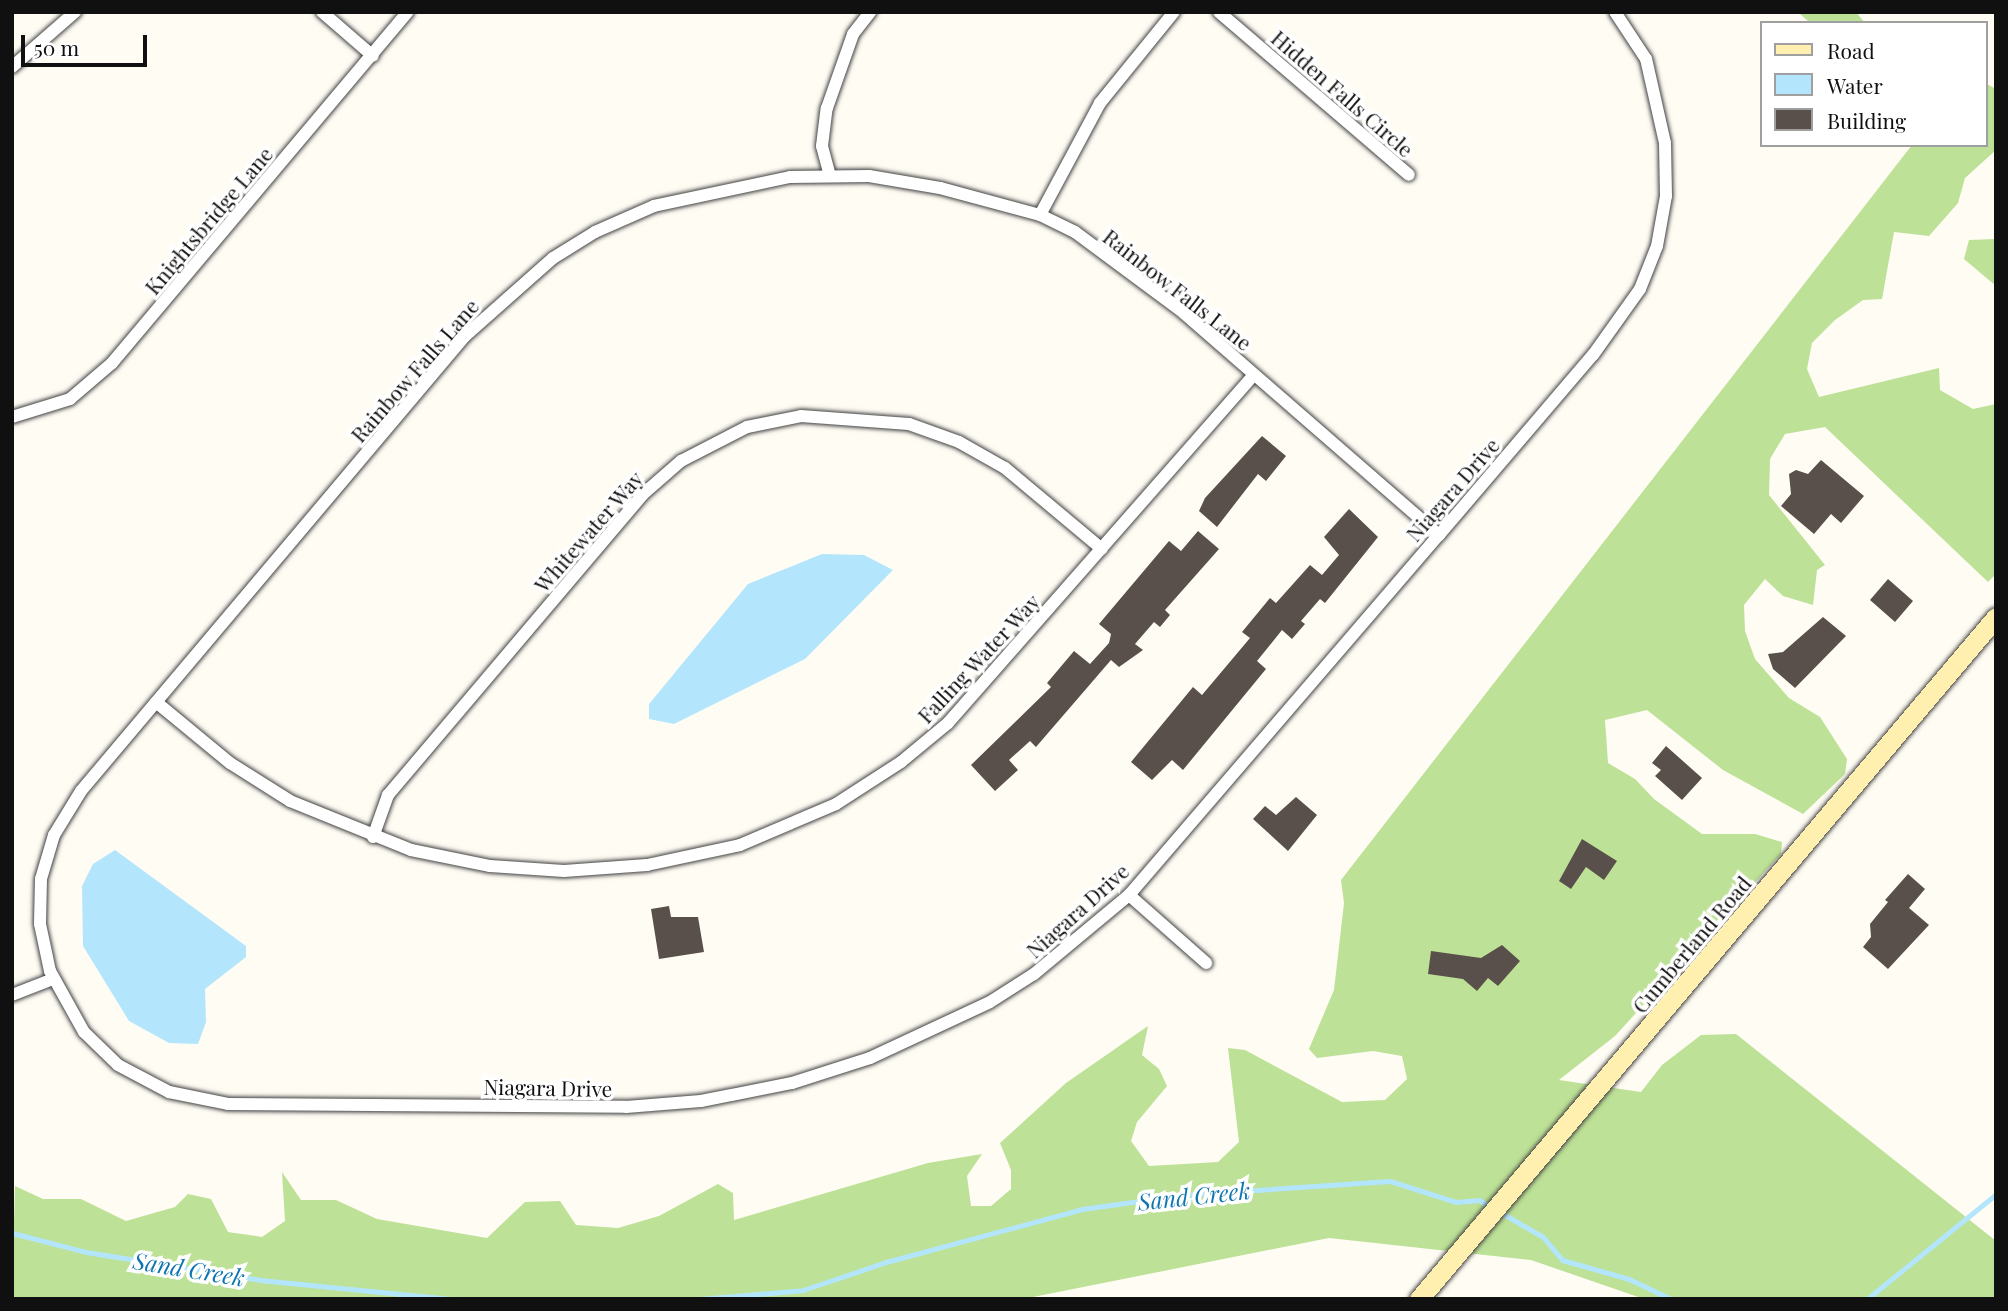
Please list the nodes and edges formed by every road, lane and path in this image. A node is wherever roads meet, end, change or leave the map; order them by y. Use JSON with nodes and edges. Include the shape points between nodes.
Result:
{"nodes":[{"id":1,"x":75,"y":12,"type":"edge"},
{"id":2,"x":321,"y":12,"type":"edge"},
{"id":3,"x":408,"y":12,"type":"edge"},
{"id":4,"x":870,"y":12,"type":"edge"},
{"id":5,"x":1174,"y":12,"type":"edge"},
{"id":6,"x":1219,"y":12,"type":"edge"},
{"id":7,"x":1615,"y":12,"type":"edge"},
{"id":8,"x":373,"y":55,"type":"junction"},
{"id":9,"x":12,"y":67,"type":"edge"},
{"id":10,"x":1409,"y":175,"type":"dead end"},
{"id":11,"x":830,"y":176,"type":"junction"},
{"id":12,"x":1040,"y":215,"type":"junction"},
{"id":13,"x":1254,"y":374,"type":"junction"},
{"id":14,"x":12,"y":417,"type":"edge"},
{"id":15,"x":1439,"y":535,"type":"junction"},
{"id":16,"x":1102,"y":549,"type":"junction"},
{"id":17,"x":1996,"y":617,"type":"edge"},
{"id":18,"x":156,"y":702,"type":"junction"},
{"id":19,"x":373,"y":837,"type":"junction"},
{"id":20,"x":1129,"y":895,"type":"junction"},
{"id":21,"x":1206,"y":963,"type":"dead end"},
{"id":22,"x":53,"y":979,"type":"junction"},
{"id":23,"x":12,"y":995,"type":"edge"},
{"id":24,"x":1419,"y":1299,"type":"edge"}],
"edges":[{"from":1,"to":9,"type":"street"},
{"from":2,"to":8,"type":"street"},
{"from":3,"to":8,"type":"street","name":"Knightsbridge Lane"},
{"from":4,"to":11,"type":"street","via":[[853,34],[827,108],[822,146]]},
{"from":5,"to":12,"type":"street","via":[[1100,103]]},
{"from":6,"to":10,"type":"street","name":"Hidden Falls Circle"},
{"from":7,"to":15,"type":"street","name":"Niagara Drive","via":[[1646,59],[1658,95],[1667,174],[1657,246],[1640,289],[1616,325]]},
{"from":8,"to":14,"type":"street","name":"Knightsbridge Lane","via":[[95,380],[51,408]]},
{"from":11,"to":12,"type":"street","name":"Rainbow Falls Lane","via":[[940,188]]},
{"from":11,"to":18,"type":"street","name":"Rainbow Falls Lane","via":[[718,188],[654,206],[595,232],[553,258],[464,336]]},
{"from":12,"to":13,"type":"street","name":"Rainbow Falls Lane","via":[[1131,271]]},
{"from":13,"to":15,"type":"street","name":"Rainbow Falls Lane"},
{"from":13,"to":16,"type":"street","name":"Falling Water Way"},
{"from":15,"to":20,"type":"street","name":"Niagara Drive"},
{"from":16,"to":19,"type":"street","name":"Falling Water Way","via":[[948,723],[863,788],[775,832],[681,859],[564,871],[491,866]]},
{"from":16,"to":19,"type":"street","name":"Whitewater Way","via":[[1004,468],[959,442],[909,424],[800,416],[747,427],[681,461],[642,495],[388,795]]},
{"from":17,"to":24,"type":"main road","name":"Cumberland Road"},
{"from":18,"to":19,"type":"street","name":"Falling Water Way","via":[[258,782]]},
{"from":18,"to":22,"type":"street","name":"Rainbow Falls Lane","via":[[81,791],[46,857],[40,924]]},
{"from":20,"to":21,"type":"street"},
{"from":20,"to":22,"type":"street","name":"Niagara Drive","via":[[1034,974],[882,1053],[741,1094],[626,1107],[196,1100],[145,1082],[118,1065],[84,1032]]},
{"from":22,"to":23,"type":"street"}]}
